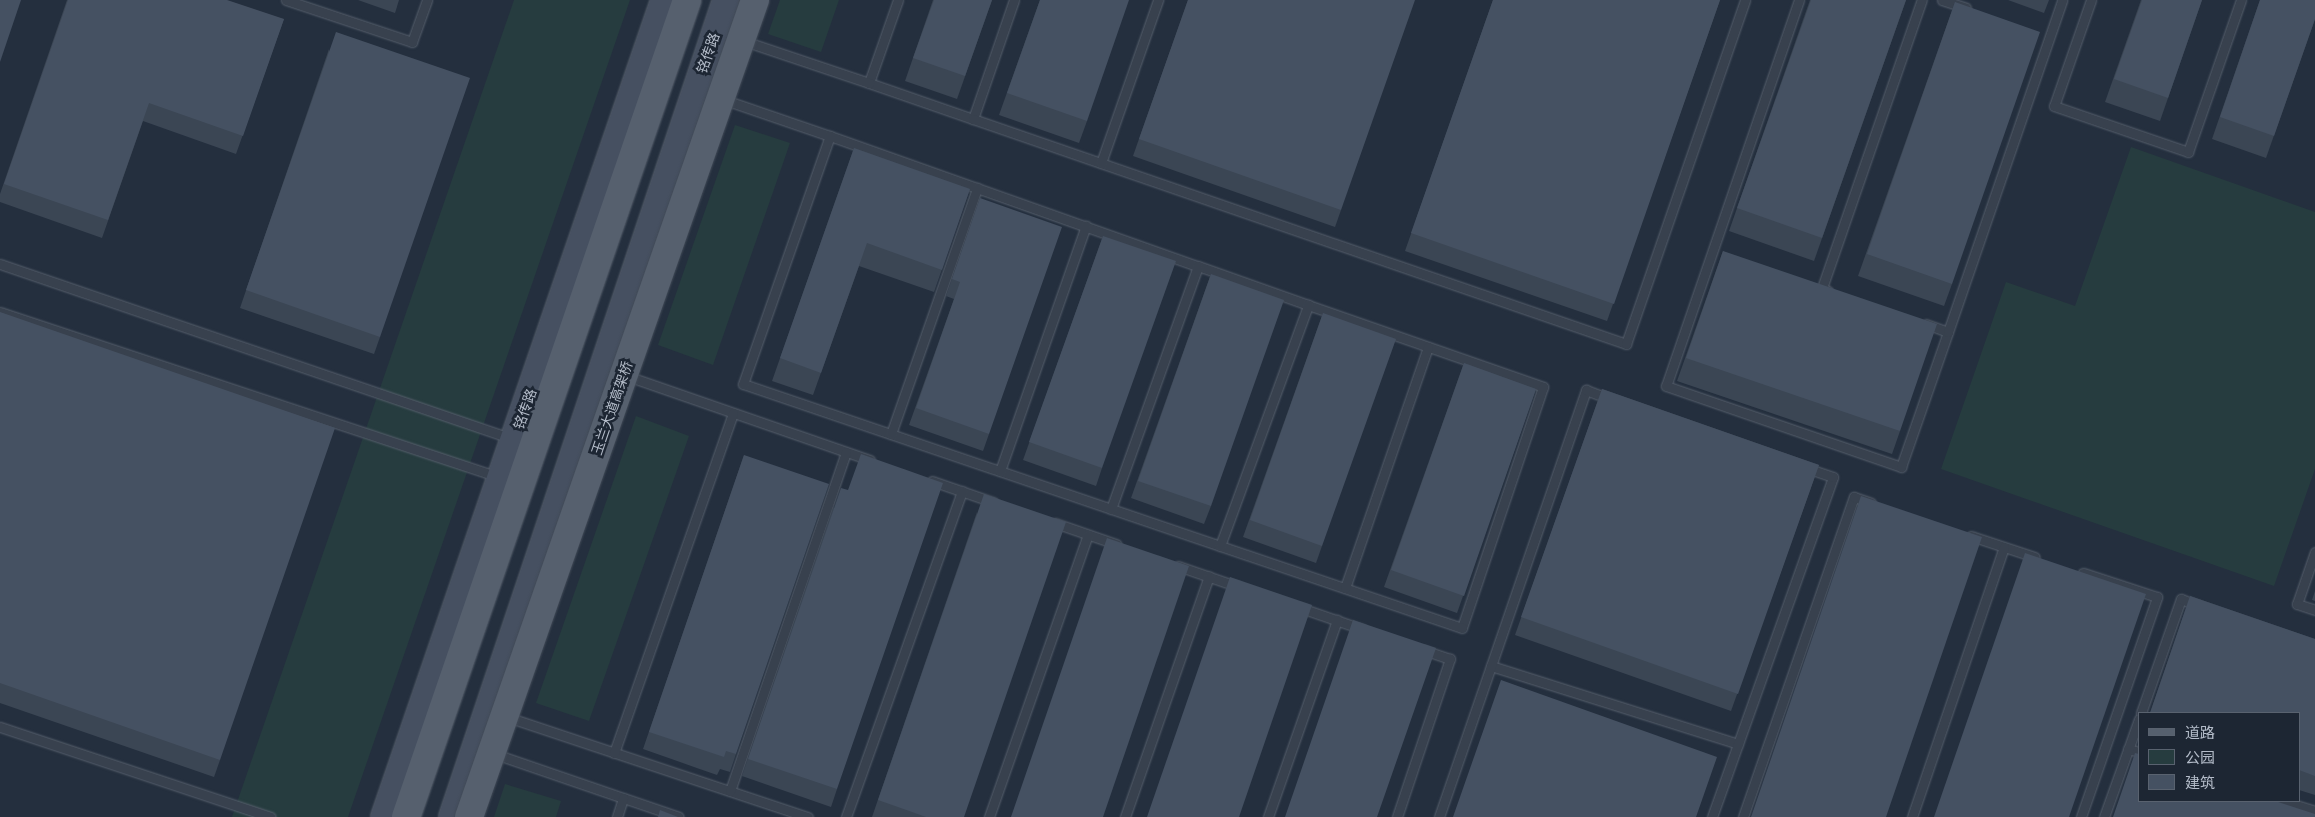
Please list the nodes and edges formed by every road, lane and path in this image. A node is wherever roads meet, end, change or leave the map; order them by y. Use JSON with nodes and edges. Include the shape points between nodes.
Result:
{"nodes":[{"id":1,"x":286,"y":0,"type":"edge"},
{"id":2,"x":428,"y":0,"type":"edge"},
{"id":3,"x":664,"y":0,"type":"edge"},
{"id":4,"x":687,"y":0,"type":"edge"},
{"id":5,"x":726,"y":0,"type":"edge"},
{"id":6,"x":755,"y":0,"type":"edge"},
{"id":7,"x":898,"y":0,"type":"edge"},
{"id":8,"x":1014,"y":0,"type":"edge"},
{"id":9,"x":1158,"y":0,"type":"edge"},
{"id":10,"x":1745,"y":0,"type":"edge"},
{"id":11,"x":1799,"y":0,"type":"edge"},
{"id":12,"x":1922,"y":0,"type":"edge"},
{"id":13,"x":1942,"y":0,"type":"edge"},
{"id":14,"x":2062,"y":0,"type":"edge"},
{"id":15,"x":2091,"y":0,"type":"edge"},
{"id":16,"x":2240,"y":0,"type":"edge"},
{"id":17,"x":1978,"y":12,"type":"edge"},
{"id":18,"x":725,"y":34,"type":"junction"},
{"id":19,"x":869,"y":83,"type":"junction"},
{"id":20,"x":705,"y":93,"type":"junction"},
{"id":21,"x":973,"y":119,"type":"junction"},
{"id":22,"x":830,"y":136,"type":"junction"},
{"id":23,"x":1101,"y":163,"type":"junction"},
{"id":24,"x":977,"y":188,"type":"junction"},
{"id":25,"x":1086,"y":226,"type":"junction"},
{"id":26,"x":0,"y":264,"type":"edge"},
{"id":27,"x":1198,"y":266,"type":"junction"},
{"id":28,"x":1840,"y":294,"type":"edge"},
{"id":29,"x":1308,"y":305,"type":"junction"},
{"id":30,"x":0,"y":312,"type":"edge"},
{"id":31,"x":1912,"y":319,"type":"edge"},
{"id":32,"x":1948,"y":332,"type":"junction"},
{"id":33,"x":1428,"y":347,"type":"junction"},
{"id":34,"x":603,"y":367,"type":"junction"},
{"id":35,"x":1623,"y":403,"type":"edge"},
{"id":36,"x":734,"y":413,"type":"junction"},
{"id":37,"x":891,"y":434,"type":"junction"},
{"id":38,"x":515,"y":440,"type":"junction"},
{"id":39,"x":846,"y":452,"type":"junction"},
{"id":40,"x":882,"y":464,"type":"edge"},
{"id":41,"x":1796,"y":464,"type":"edge"},
{"id":42,"x":1000,"y":471,"type":"junction"},
{"id":43,"x":918,"y":476,"type":"edge"},
{"id":44,"x":502,"y":478,"type":"junction"},
{"id":45,"x":962,"y":492,"type":"junction"},
{"id":46,"x":1882,"y":506,"type":"edge"},
{"id":47,"x":1007,"y":507,"type":"edge"},
{"id":48,"x":1111,"y":509,"type":"junction"},
{"id":49,"x":1043,"y":519,"type":"edge"},
{"id":50,"x":1957,"y":532,"type":"edge"},
{"id":51,"x":1088,"y":535,"type":"junction"},
{"id":52,"x":1220,"y":546,"type":"junction"},
{"id":53,"x":2004,"y":547,"type":"junction"},
{"id":54,"x":1126,"y":548,"type":"edge"},
{"id":55,"x":2315,"y":552,"type":"edge"},
{"id":56,"x":2049,"y":562,"type":"edge"},
{"id":57,"x":1172,"y":564,"type":"edge"},
{"id":58,"x":2076,"y":571,"type":"edge"},
{"id":59,"x":1209,"y":576,"type":"junction"},
{"id":60,"x":1345,"y":588,"type":"junction"},
{"id":61,"x":1245,"y":589,"type":"edge"},
{"id":62,"x":1291,"y":605,"type":"edge"},
{"id":63,"x":2207,"y":609,"type":"edge"},
{"id":64,"x":2315,"y":610,"type":"edge"},
{"id":65,"x":1337,"y":620,"type":"junction"},
{"id":66,"x":1372,"y":632,"type":"edge"},
{"id":67,"x":1415,"y":647,"type":"edge"},
{"id":68,"x":1491,"y":666,"type":"junction"},
{"id":69,"x":488,"y":710,"type":"junction"},
{"id":70,"x":2141,"y":712,"type":"edge"},
{"id":71,"x":2138,"y":722,"type":"edge"},
{"id":72,"x":0,"y":728,"type":"edge"},
{"id":73,"x":1738,"y":744,"type":"junction"},
{"id":74,"x":476,"y":748,"type":"junction"},
{"id":75,"x":2128,"y":749,"type":"junction"},
{"id":76,"x":2138,"y":752,"type":"edge"},
{"id":77,"x":614,"y":753,"type":"junction"},
{"id":78,"x":730,"y":791,"type":"junction"},
{"id":79,"x":623,"y":798,"type":"junction"},
{"id":80,"x":2286,"y":802,"type":"edge"},
{"id":81,"x":2315,"y":811,"type":"edge"},
{"id":82,"x":270,"y":817,"type":"edge"},
{"id":83,"x":384,"y":817,"type":"edge"},
{"id":84,"x":406,"y":817,"type":"edge"},
{"id":85,"x":452,"y":817,"type":"edge"},
{"id":86,"x":469,"y":817,"type":"edge"},
{"id":87,"x":617,"y":817,"type":"edge"},
{"id":88,"x":679,"y":817,"type":"edge"},
{"id":89,"x":808,"y":817,"type":"edge"},
{"id":90,"x":846,"y":817,"type":"edge"},
{"id":91,"x":989,"y":817,"type":"edge"},
{"id":92,"x":1124,"y":817,"type":"edge"},
{"id":93,"x":1268,"y":817,"type":"edge"},
{"id":94,"x":1397,"y":817,"type":"edge"},
{"id":95,"x":1438,"y":817,"type":"edge"},
{"id":96,"x":1712,"y":817,"type":"edge"},
{"id":97,"x":1743,"y":817,"type":"edge"},
{"id":98,"x":1912,"y":817,"type":"edge"},
{"id":99,"x":2081,"y":817,"type":"edge"},
{"id":100,"x":2104,"y":817,"type":"edge"}],
"edges":[{"from":1,"to":2,"type":"lane","via":[[412,42]]},
{"from":3,"to":38,"type":"main road","name":"铭传路"},
{"from":4,"to":84,"type":"main road"},
{"from":5,"to":18,"type":"main road","name":"铭传路"},
{"from":6,"to":86,"type":"main road","name":"玉兰大道高架桥","bridge":true},
{"from":7,"to":19,"type":"lane"},
{"from":8,"to":21,"type":"lane"},
{"from":9,"to":23,"type":"lane"},
{"from":10,"to":23,"type":"lane","via":[[1626,344]]},
{"from":11,"to":32,"type":"lane","via":[[1717,253],[1666,386],[1901,467]]},
{"from":12,"to":28,"type":"lane","via":[[1817,287]]},
{"from":13,"to":17,"type":"lane"},
{"from":14,"to":32,"type":"lane","via":[[2045,34]]},
{"from":15,"to":16,"type":"lane","via":[[2054,106],[2188,152]]},
{"from":18,"to":19,"type":"lane"},
{"from":18,"to":20,"type":"main road","name":"铭传路"},
{"from":19,"to":21,"type":"lane"},
{"from":20,"to":22,"type":"lane"},
{"from":20,"to":34,"type":"main road","name":"铭传路"},
{"from":21,"to":23,"type":"lane"},
{"from":22,"to":24,"type":"lane"},
{"from":22,"to":37,"type":"lane","via":[[743,384]]},
{"from":24,"to":25,"type":"lane"},
{"from":24,"to":37,"type":"lane"},
{"from":25,"to":27,"type":"lane"},
{"from":25,"to":42,"type":"lane"},
{"from":26,"to":38,"type":"lane"},
{"from":27,"to":29,"type":"lane"},
{"from":27,"to":48,"type":"lane"},
{"from":29,"to":33,"type":"lane"},
{"from":29,"to":52,"type":"lane"},
{"from":30,"to":44,"type":"lane"},
{"from":31,"to":32,"type":"lane"},
{"from":33,"to":60,"type":"lane"},
{"from":33,"to":60,"type":"lane","via":[[1542,387],[1462,628]]},
{"from":34,"to":36,"type":"lane"},
{"from":34,"to":69,"type":"main road","name":"铭传路"},
{"from":35,"to":68,"type":"lane","via":[[1586,390]]},
{"from":36,"to":39,"type":"lane"},
{"from":36,"to":77,"type":"lane"},
{"from":37,"to":42,"type":"lane"},
{"from":38,"to":44,"type":"main road","name":"铭传路"},
{"from":39,"to":40,"type":"lane"},
{"from":39,"to":78,"type":"lane"},
{"from":41,"to":73,"type":"lane","via":[[1833,477]]},
{"from":42,"to":48,"type":"lane"},
{"from":43,"to":45,"type":"lane"},
{"from":44,"to":83,"type":"main road","name":"铭传路"},
{"from":45,"to":47,"type":"lane"},
{"from":45,"to":90,"type":"lane"},
{"from":46,"to":97,"type":"lane","via":[[1854,497]]},
{"from":48,"to":52,"type":"lane"},
{"from":49,"to":51,"type":"lane"},
{"from":50,"to":53,"type":"lane"},
{"from":51,"to":54,"type":"lane"},
{"from":51,"to":91,"type":"lane"},
{"from":52,"to":60,"type":"lane"},
{"from":53,"to":56,"type":"lane"},
{"from":53,"to":98,"type":"lane"},
{"from":55,"to":64,"type":"lane","via":[[2297,604]]},
{"from":57,"to":59,"type":"lane"},
{"from":58,"to":99,"type":"lane","via":[[2157,597]]},
{"from":59,"to":61,"type":"lane"},
{"from":59,"to":92,"type":"lane"},
{"from":62,"to":65,"type":"lane"},
{"from":63,"to":70,"type":"lane","via":[[2180,599]]},
{"from":65,"to":66,"type":"lane"},
{"from":65,"to":93,"type":"lane"},
{"from":67,"to":94,"type":"lane","via":[[1450,660]]},
{"from":68,"to":73,"type":"lane"},
{"from":68,"to":95,"type":"lane"},
{"from":69,"to":74,"type":"main road","name":"铭传路"},
{"from":69,"to":77,"type":"lane"},
{"from":71,"to":75,"type":"lane"},
{"from":72,"to":82,"type":"lane"},
{"from":73,"to":96,"type":"lane"},
{"from":74,"to":79,"type":"lane"},
{"from":74,"to":85,"type":"main road","name":"铭传路"},
{"from":75,"to":76,"type":"lane"},
{"from":75,"to":100,"type":"lane"},
{"from":77,"to":78,"type":"lane"},
{"from":78,"to":89,"type":"lane"},
{"from":79,"to":87,"type":"lane"},
{"from":79,"to":88,"type":"lane"},
{"from":80,"to":81,"type":"lane"}]}
